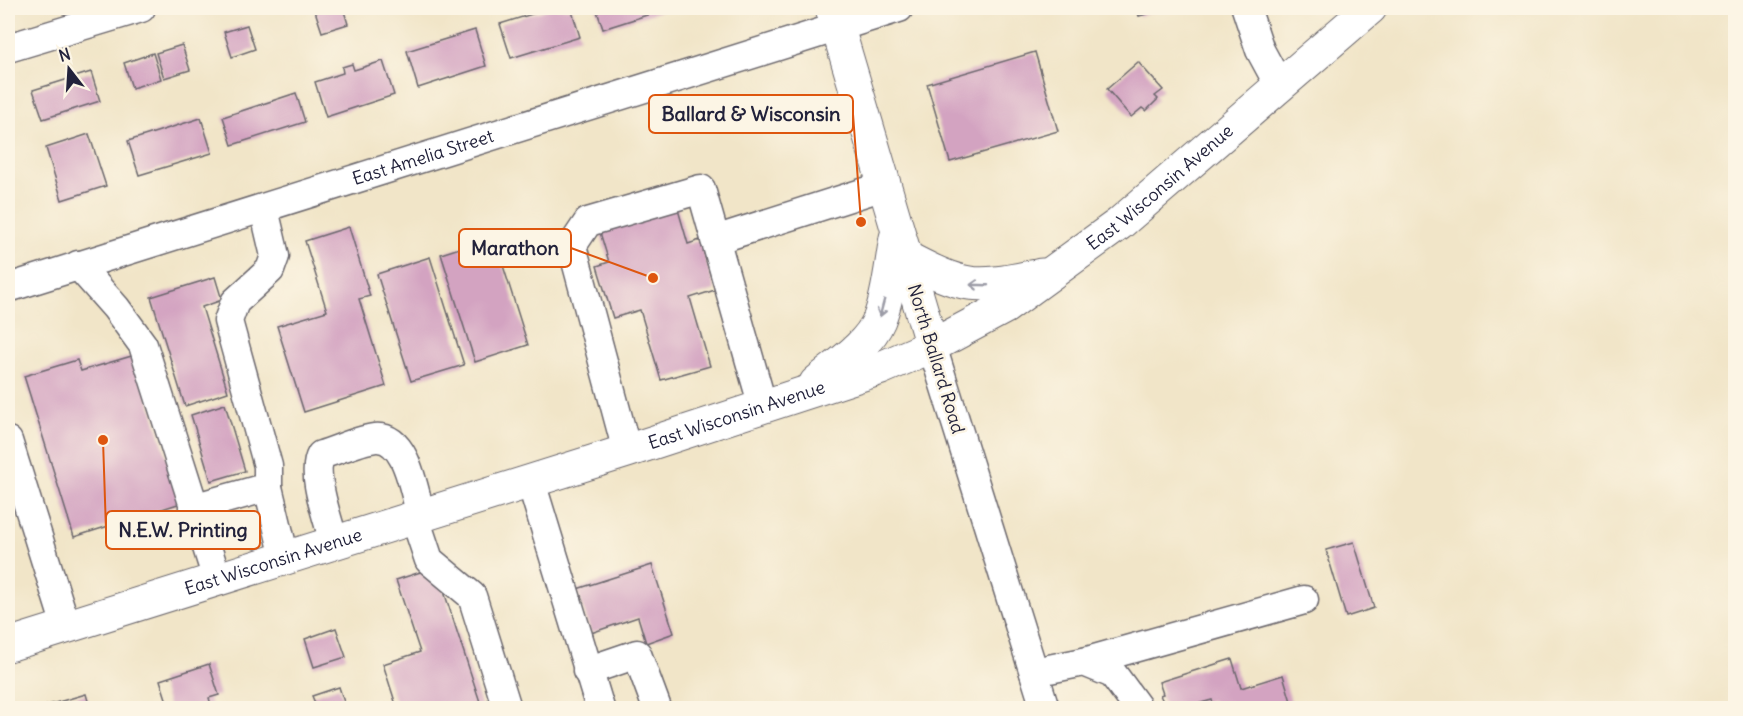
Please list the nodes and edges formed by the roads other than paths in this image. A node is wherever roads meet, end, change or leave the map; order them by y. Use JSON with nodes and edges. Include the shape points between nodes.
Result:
{"nodes":[{"id":1,"x":141,"y":8,"type":"edge"},
{"id":2,"x":899,"y":8,"type":"edge"},
{"id":3,"x":1246,"y":8,"type":"edge"},
{"id":4,"x":1370,"y":8,"type":"edge"},
{"id":5,"x":835,"y":17,"type":"edge"},
{"id":6,"x":8,"y":48,"type":"edge"},
{"id":7,"x":1280,"y":87,"type":"junction"},
{"id":8,"x":884,"y":186,"type":"junction"},
{"id":9,"x":264,"y":209,"type":"junction"},
{"id":10,"x":715,"y":240,"type":"junction"},
{"id":11,"x":901,"y":243,"type":"junction"},
{"id":12,"x":78,"y":265,"type":"junction"},
{"id":13,"x":1057,"y":272,"type":"junction"},
{"id":14,"x":8,"y":288,"type":"edge"},
{"id":15,"x":932,"y":346,"type":"junction"},
{"id":16,"x":801,"y":395,"type":"junction"},
{"id":17,"x":763,"y":407,"type":"junction"},
{"id":18,"x":8,"y":441,"type":"edge"},
{"id":19,"x":627,"y":451,"type":"junction"},
{"id":20,"x":531,"y":482,"type":"junction"},
{"id":21,"x":267,"y":486,"type":"junction"},
{"id":22,"x":193,"y":508,"type":"junction"},
{"id":23,"x":418,"y":517,"type":"junction"},
{"id":24,"x":334,"y":543,"type":"junction"},
{"id":25,"x":285,"y":558,"type":"junction"},
{"id":26,"x":217,"y":579,"type":"junction"},
{"id":27,"x":1304,"y":600,"type":"dead end"},
{"id":28,"x":66,"y":626,"type":"junction"},
{"id":29,"x":8,"y":645,"type":"edge"},
{"id":30,"x":1084,"y":662,"type":"junction"},
{"id":31,"x":587,"y":671,"type":"junction"},
{"id":32,"x":1034,"y":672,"type":"junction"},
{"id":33,"x":507,"y":708,"type":"edge"},
{"id":34,"x":600,"y":708,"type":"edge"},
{"id":35,"x":657,"y":708,"type":"edge"},
{"id":36,"x":1045,"y":708,"type":"edge"},
{"id":37,"x":1138,"y":708,"type":"edge"}],
"edges":[{"from":1,"to":6,"type":"street"},
{"from":2,"to":5,"type":"street","name":"East Amelia Street"},
{"from":3,"to":7,"type":"street","via":[[1260,50]]},
{"from":4,"to":7,"type":"main road","name":"East Wisconsin Avenue"},
{"from":5,"to":8,"type":"main road","name":"North Ballard Road"},
{"from":5,"to":9,"type":"street","name":"East Amelia Street"},
{"from":7,"to":13,"type":"main road","name":"East Wisconsin Avenue"},
{"from":8,"to":10,"type":"street"},
{"from":8,"to":11,"type":"main road","name":"North Ballard Road"},
{"from":9,"to":12,"type":"street","name":"East Amelia Street"},
{"from":9,"to":21,"type":"street","via":[[275,256],[270,270],[235,302],[228,321],[268,466]]},
{"from":10,"to":17,"type":"street"},
{"from":10,"to":19,"type":"street","via":[[701,189],[588,222],[572,246]]},
{"from":13,"to":11,"type":"main road","one_way":true,"via":[[981,286],[948,279]]},
{"from":11,"to":15,"type":"main road","name":"North Ballard Road"},
{"from":11,"to":16,"type":"main road","one_way":true,"via":[[878,322],[854,351]]},
{"from":12,"to":14,"type":"street","name":"East Amelia Street"},
{"from":12,"to":22,"type":"street","via":[[143,345]]},
{"from":13,"to":15,"type":"main road","name":"East Wisconsin Avenue","via":[[1005,307]]},
{"from":15,"to":16,"type":"main road","name":"East Wisconsin Avenue"},
{"from":15,"to":32,"type":"street","name":"North Ballard Road"},
{"from":16,"to":17,"type":"main road","name":"East Wisconsin Avenue"},
{"from":17,"to":19,"type":"main road","name":"East Wisconsin Avenue"},
{"from":18,"to":28,"type":"street"},
{"from":19,"to":20,"type":"main road","name":"East Wisconsin Avenue"},
{"from":20,"to":23,"type":"main road","name":"East Wisconsin Avenue"},
{"from":20,"to":31,"type":"street"},
{"from":21,"to":22,"type":"street"},
{"from":21,"to":25,"type":"street"},
{"from":22,"to":26,"type":"street"},
{"from":23,"to":24,"type":"main road","name":"East Wisconsin Avenue"},
{"from":23,"to":24,"type":"street","via":[[399,448],[390,440],[375,438],[321,456],[318,461],[317,474]]},
{"from":23,"to":33,"type":"street","via":[[429,560],[472,596]]},
{"from":24,"to":25,"type":"main road","name":"East Wisconsin Avenue"},
{"from":25,"to":26,"type":"main road","name":"East Wisconsin Avenue"},
{"from":26,"to":28,"type":"main road","name":"East Wisconsin Avenue"},
{"from":27,"to":30,"type":"street"},
{"from":28,"to":29,"type":"main road","name":"East Wisconsin Avenue"},
{"from":30,"to":32,"type":"street"},
{"from":30,"to":37,"type":"street","via":[[1113,674]]},
{"from":31,"to":34,"type":"street"},
{"from":31,"to":35,"type":"street","via":[[637,654]]},
{"from":32,"to":36,"type":"street","name":"North Ballard Road"}]}
